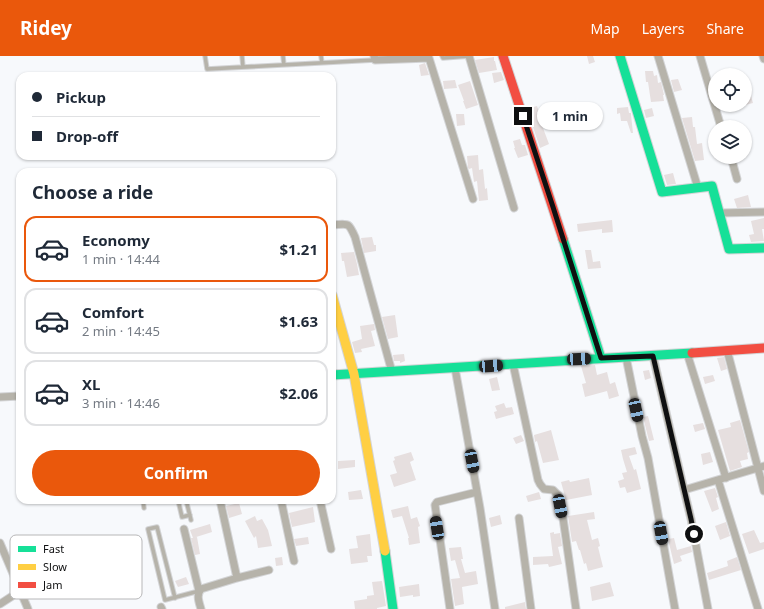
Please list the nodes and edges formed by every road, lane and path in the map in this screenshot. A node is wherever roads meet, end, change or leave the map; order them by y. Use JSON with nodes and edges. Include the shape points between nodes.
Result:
{"nodes":[{"id":1,"x":205,"y":56,"type":"edge"},
{"id":2,"x":242,"y":56,"type":"edge"},
{"id":3,"x":283,"y":56,"type":"edge"},
{"id":4,"x":321,"y":56,"type":"edge"},
{"id":5,"x":442,"y":56,"type":"edge"},
{"id":6,"x":470,"y":56,"type":"edge"},
{"id":7,"x":503,"y":56,"type":"edge"},
{"id":8,"x":620,"y":56,"type":"edge"},
{"id":9,"x":658,"y":56,"type":"edge"},
{"id":10,"x":700,"y":56,"type":"edge"},
{"id":11,"x":374,"y":58,"type":"edge"},
{"id":12,"x":322,"y":63,"type":"junction"},
{"id":13,"x":284,"y":65,"type":"junction"},
{"id":14,"x":243,"y":67,"type":"junction"},
{"id":15,"x":720,"y":120,"type":"edge"},
{"id":16,"x":733,"y":164,"type":"edge"},
{"id":17,"x":737,"y":179,"type":"dead end"},
{"id":18,"x":698,"y":188,"type":"junction"},
{"id":19,"x":473,"y":199,"type":"dead end"},
{"id":20,"x":514,"y":208,"type":"dead end"},
{"id":21,"x":764,"y":212,"type":"edge"},
{"id":22,"x":719,"y":213,"type":"junction"},
{"id":23,"x":336,"y":225,"type":"edge"},
{"id":24,"x":764,"y":248,"type":"edge"},
{"id":25,"x":336,"y":309,"type":"edge"},
{"id":26,"x":764,"y":348,"type":"edge"},
{"id":27,"x":727,"y":350,"type":"junction"},
{"id":28,"x":687,"y":354,"type":"junction"},
{"id":29,"x":653,"y":356,"type":"junction"},
{"id":30,"x":626,"y":357,"type":"junction"},
{"id":31,"x":601,"y":358,"type":"junction"},
{"id":32,"x":513,"y":364,"type":"junction"},
{"id":33,"x":455,"y":368,"type":"junction"},
{"id":34,"x":392,"y":372,"type":"junction"},
{"id":35,"x":354,"y":374,"type":"junction"},
{"id":36,"x":336,"y":375,"type":"edge"},
{"id":37,"x":16,"y":396,"type":"edge"},
{"id":38,"x":0,"y":397,"type":"edge"},
{"id":39,"x":761,"y":467,"type":"edge"},
{"id":40,"x":726,"y":478,"type":"junction"},
{"id":41,"x":718,"y":480,"type":"junction"},
{"id":42,"x":684,"y":490,"type":"junction"},
{"id":43,"x":764,"y":491,"type":"edge"},
{"id":44,"x":477,"y":492,"type":"junction"},
{"id":45,"x":144,"y":504,"type":"edge"},
{"id":46,"x":179,"y":504,"type":"edge"},
{"id":47,"x":187,"y":504,"type":"edge"},
{"id":48,"x":221,"y":504,"type":"edge"},
{"id":49,"x":281,"y":504,"type":"edge"},
{"id":50,"x":321,"y":504,"type":"edge"},
{"id":51,"x":144,"y":508,"type":"dead end"},
{"id":52,"x":190,"y":515,"type":"junction"},
{"id":53,"x":519,"y":518,"type":"dead end"},
{"id":54,"x":191,"y":520,"type":"dead end"},
{"id":55,"x":184,"y":529,"type":"dead end"},
{"id":56,"x":0,"y":544,"type":"edge"},
{"id":57,"x":331,"y":549,"type":"dead end"},
{"id":58,"x":164,"y":554,"type":"junction"},
{"id":59,"x":154,"y":557,"type":"junction"},
{"id":60,"x":294,"y":561,"type":"dead end"},
{"id":61,"x":10,"y":568,"type":"edge"},
{"id":62,"x":168,"y":570,"type":"junction"},
{"id":63,"x":269,"y":570,"type":"dead end"},
{"id":64,"x":158,"y":572,"type":"junction"},
{"id":65,"x":237,"y":578,"type":"junction"},
{"id":66,"x":199,"y":591,"type":"junction"},
{"id":67,"x":10,"y":598,"type":"edge"},
{"id":68,"x":175,"y":598,"type":"junction"},
{"id":69,"x":24,"y":599,"type":"edge"},
{"id":70,"x":0,"y":604,"type":"edge"},
{"id":71,"x":28,"y":609,"type":"edge"},
{"id":72,"x":201,"y":609,"type":"edge"},
{"id":73,"x":393,"y":609,"type":"edge"},
{"id":74,"x":450,"y":609,"type":"edge"},
{"id":75,"x":494,"y":609,"type":"edge"},
{"id":76,"x":531,"y":609,"type":"edge"},
{"id":77,"x":576,"y":609,"type":"edge"},
{"id":78,"x":674,"y":609,"type":"edge"},
{"id":79,"x":708,"y":609,"type":"edge"},
{"id":80,"x":758,"y":609,"type":"edge"}],
"edges":[{"from":1,"to":14,"type":"lane","via":[[207,70]]},
{"from":2,"to":14,"type":"lane"},
{"from":3,"to":13,"type":"lane"},
{"from":4,"to":12,"type":"lane"},
{"from":5,"to":6,"type":"lane"},
{"from":6,"to":20,"type":"street"},
{"from":7,"to":31,"type":"street"},
{"from":8,"to":18,"type":"street","via":[[662,192]]},
{"from":9,"to":18,"type":"street"},
{"from":10,"to":15,"type":"street"},
{"from":11,"to":12,"type":"lane"},
{"from":11,"to":19,"type":"street","via":[[429,58]]},
{"from":12,"to":13,"type":"lane"},
{"from":13,"to":14,"type":"lane"},
{"from":16,"to":17,"type":"street"},
{"from":18,"to":22,"type":"street","via":[[712,186]]},
{"from":21,"to":22,"type":"street"},
{"from":22,"to":24,"type":"street","via":[[729,249]]},
{"from":23,"to":34,"type":"street","via":[[347,224],[355,236]]},
{"from":25,"to":35,"type":"street"},
{"from":26,"to":27,"type":"street"},
{"from":27,"to":28,"type":"street"},
{"from":27,"to":39,"type":"street"},
{"from":28,"to":29,"type":"street"},
{"from":28,"to":40,"type":"street"},
{"from":29,"to":30,"type":"street"},
{"from":29,"to":42,"type":"street"},
{"from":30,"to":31,"type":"street"},
{"from":30,"to":78,"type":"street","via":[[648,458]]},
{"from":31,"to":32,"type":"street"},
{"from":32,"to":33,"type":"street"},
{"from":32,"to":77,"type":"street","via":[[538,480],[544,489],[554,490],[558,495]]},
{"from":33,"to":34,"type":"street"},
{"from":33,"to":44,"type":"street"},
{"from":34,"to":35,"type":"street"},
{"from":35,"to":36,"type":"street"},
{"from":35,"to":73,"type":"street"},
{"from":37,"to":38,"type":"street"},
{"from":39,"to":40,"type":"street"},
{"from":39,"to":43,"type":"street"},
{"from":40,"to":41,"type":"street"},
{"from":41,"to":42,"type":"street"},
{"from":41,"to":80,"type":"street"},
{"from":42,"to":79,"type":"street"},
{"from":44,"to":74,"type":"street","via":[[437,502],[435,505]]},
{"from":44,"to":75,"type":"street"},
{"from":45,"to":51,"type":"lane"},
{"from":46,"to":52,"type":"lane","via":[[182,517]]},
{"from":47,"to":52,"type":"lane"},
{"from":48,"to":65,"type":"street"},
{"from":49,"to":60,"type":"street"},
{"from":50,"to":57,"type":"street"},
{"from":52,"to":54,"type":"lane"},
{"from":53,"to":76,"type":"street"},
{"from":55,"to":66,"type":"street"},
{"from":56,"to":61,"type":"street"},
{"from":58,"to":59,"type":"lane"},
{"from":58,"to":59,"type":"lane","via":[[157,527],[148,529]]},
{"from":58,"to":62,"type":"lane"},
{"from":59,"to":64,"type":"lane"},
{"from":62,"to":64,"type":"lane"},
{"from":62,"to":68,"type":"lane"},
{"from":63,"to":65,"type":"street"},
{"from":64,"to":68,"type":"lane","via":[[165,600]]},
{"from":65,"to":66,"type":"street"},
{"from":66,"to":68,"type":"lane"},
{"from":66,"to":72,"type":"street"},
{"from":67,"to":70,"type":"street"},
{"from":69,"to":71,"type":"street"}]}
